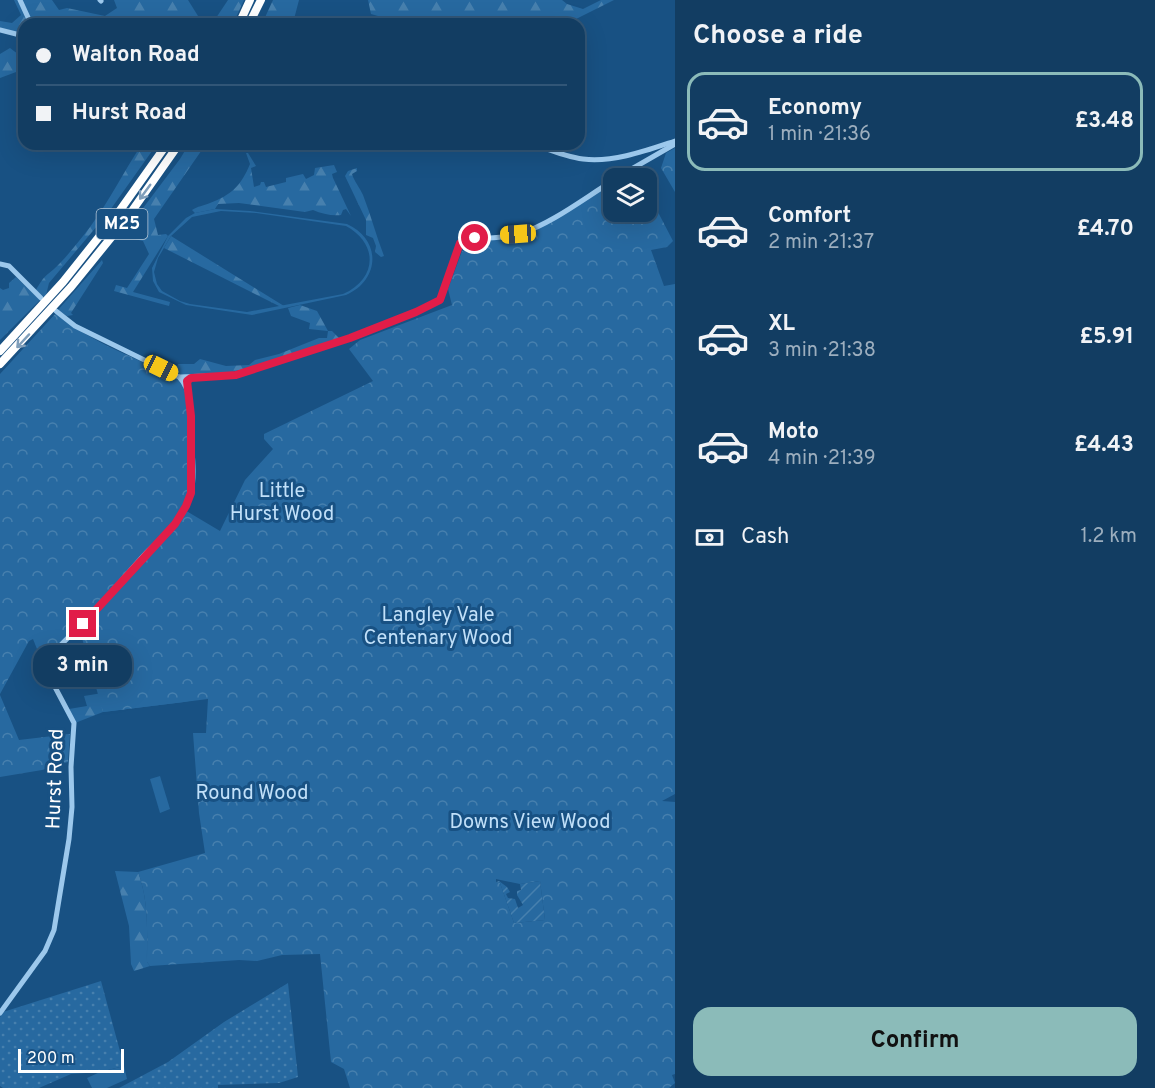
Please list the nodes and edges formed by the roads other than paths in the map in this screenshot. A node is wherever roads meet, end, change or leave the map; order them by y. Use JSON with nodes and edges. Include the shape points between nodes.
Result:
{"nodes":[{"id":1,"x":20,"y":0,"type":"edge"},
{"id":2,"x":250,"y":0,"type":"edge"},
{"id":3,"x":261,"y":0,"type":"edge"},
{"id":4,"x":28,"y":18,"type":"edge"},
{"id":5,"x":242,"y":18,"type":"edge"},
{"id":6,"x":252,"y":18,"type":"edge"},
{"id":7,"x":0,"y":30,"type":"edge"},
{"id":8,"x":18,"y":34,"type":"edge"},
{"id":9,"x":675,"y":142,"type":"edge"},
{"id":10,"x":163,"y":150,"type":"edge"},
{"id":11,"x":175,"y":150,"type":"edge"},
{"id":12,"x":551,"y":150,"type":"edge"},
{"id":13,"x":633,"y":168,"type":"edge"},
{"id":14,"x":603,"y":186,"type":"edge"},
{"id":15,"x":0,"y":264,"type":"edge"},
{"id":16,"x":42,"y":298,"type":"dead end"},
{"id":17,"x":56,"y":311,"type":"dead end"},
{"id":18,"x":0,"y":351,"type":"edge"},
{"id":19,"x":0,"y":364,"type":"edge"},
{"id":20,"x":179,"y":377,"type":"junction"},
{"id":21,"x":191,"y":378,"type":"junction"},
{"id":22,"x":186,"y":387,"type":"junction"},
{"id":23,"x":0,"y":1012,"type":"edge"}],
"edges":[{"from":1,"to":4,"type":"street"},
{"from":2,"to":5,"type":"highway"},
{"from":3,"to":6,"type":"highway"},
{"from":7,"to":8,"type":"street"},
{"from":9,"to":12,"type":"street","via":[[586,160]]},
{"from":9,"to":13,"type":"street"},
{"from":10,"to":18,"type":"highway","number":"M25","via":[[63,282]]},
{"from":11,"to":19,"type":"highway","number":"M25","one_way":true,"via":[[71,287]]},
{"from":14,"to":21,"type":"street","via":[[518,234],[460,243],[440,300],[416,312],[236,375]]},
{"from":15,"to":16,"type":"street","via":[[9,266]]},
{"from":17,"to":20,"type":"street","via":[[75,326]]},
{"from":20,"to":21,"type":"street"},
{"from":20,"to":22,"type":"street","name":"Hurst Road"},
{"from":21,"to":22,"type":"street"},
{"from":22,"to":23,"type":"street","name":"Hurst Road","via":[[192,462],[191,493],[186,506],[175,524],[45,664],[74,723],[69,839],[54,930],[45,951]]}]}
